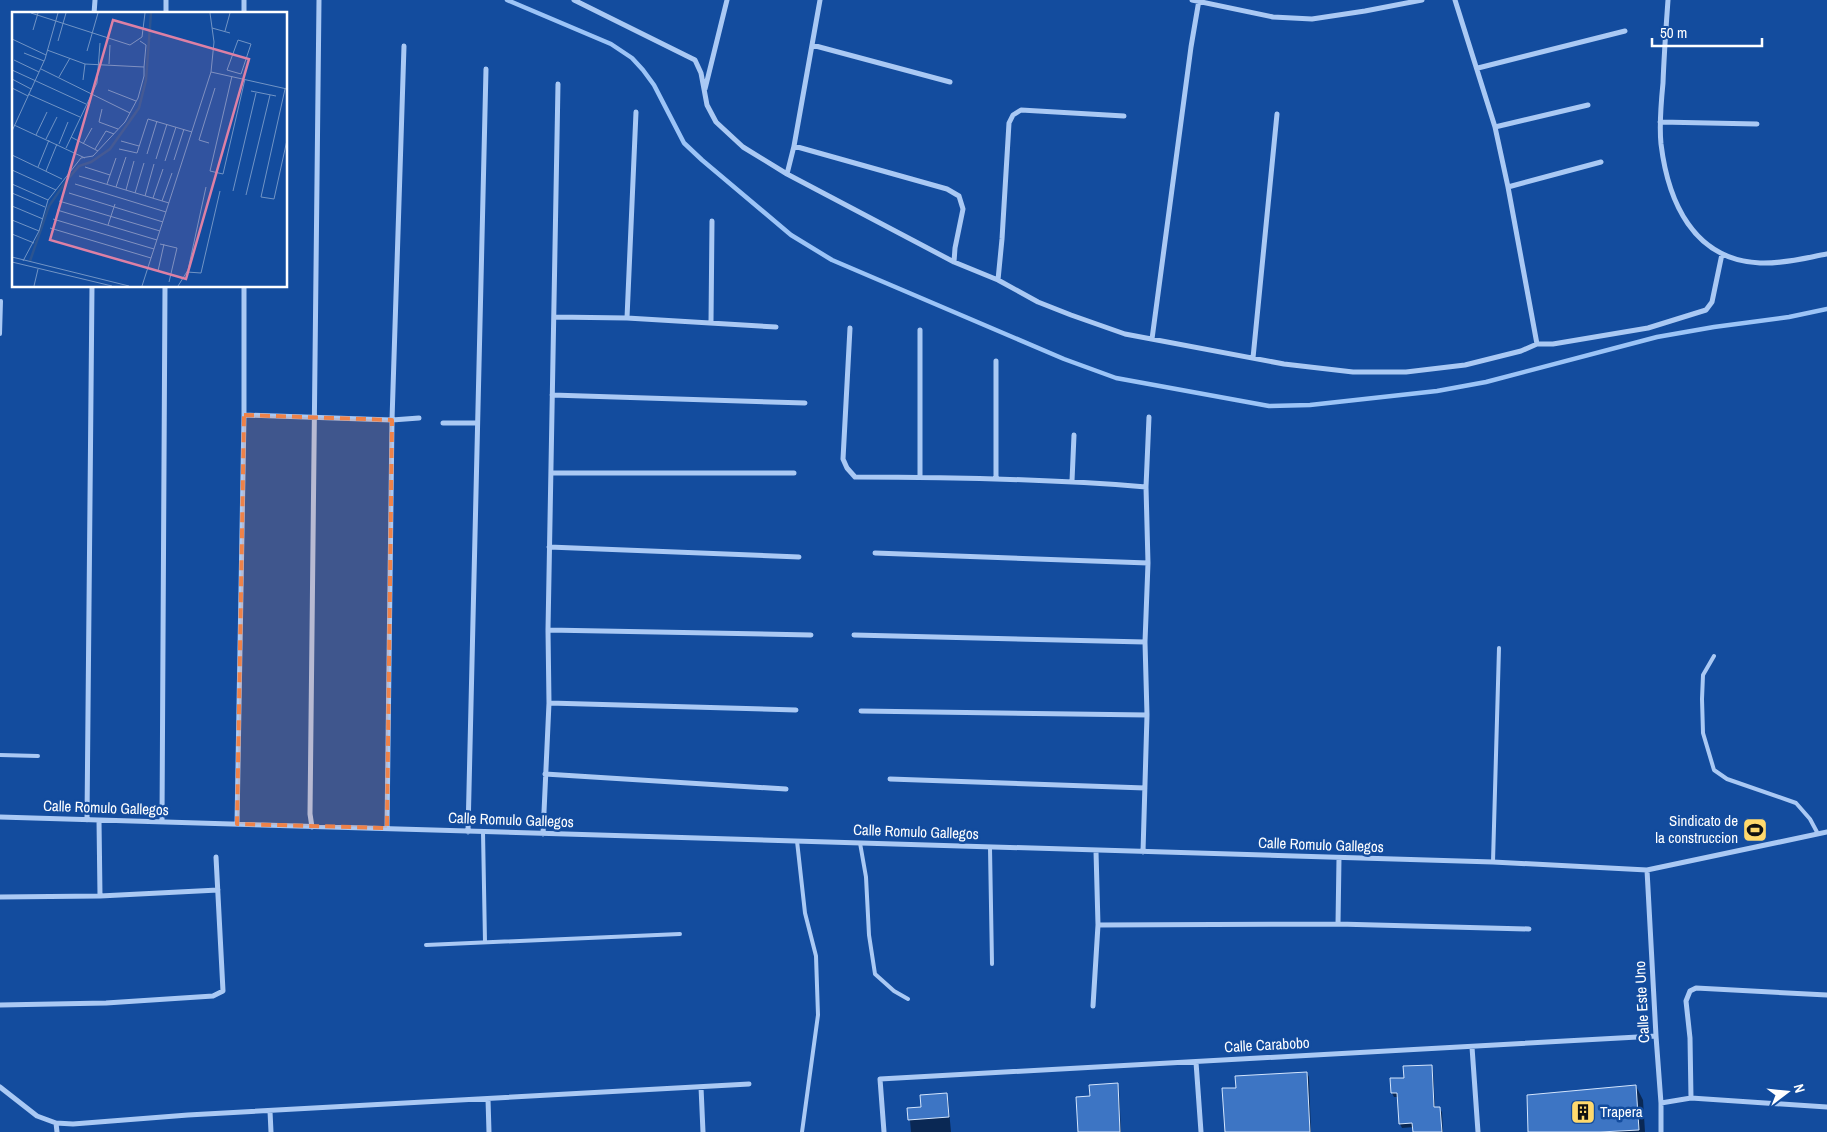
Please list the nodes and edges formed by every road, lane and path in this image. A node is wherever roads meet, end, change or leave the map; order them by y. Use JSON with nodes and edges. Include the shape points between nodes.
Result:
{"nodes":[{"id":1,"x":319,"y":0,"type":"edge"},
{"id":2,"x":574,"y":0,"type":"edge"},
{"id":3,"x":727,"y":0,"type":"edge"},
{"id":4,"x":820,"y":0,"type":"edge"},
{"id":5,"x":1192,"y":0,"type":"edge"},
{"id":6,"x":1422,"y":0,"type":"edge"},
{"id":7,"x":1455,"y":0,"type":"edge"},
{"id":8,"x":1668,"y":0,"type":"edge"},
{"id":9,"x":1199,"y":1,"type":"edge"},
{"id":10,"x":1625,"y":31,"type":"dead end"},
{"id":11,"x":812,"y":45,"type":"junction"},
{"id":12,"x":404,"y":46,"type":"dead end"},
{"id":13,"x":1478,"y":68,"type":"junction"},
{"id":14,"x":486,"y":69,"type":"dead end"},
{"id":15,"x":950,"y":82,"type":"dead end"},
{"id":16,"x":558,"y":84,"type":"dead end"},
{"id":17,"x":704,"y":93,"type":"junction"},
{"id":18,"x":1588,"y":105,"type":"dead end"},
{"id":19,"x":636,"y":112,"type":"dead end"},
{"id":20,"x":1277,"y":114,"type":"dead end"},
{"id":21,"x":1124,"y":116,"type":"dead end"},
{"id":22,"x":1660,"y":122,"type":"junction"},
{"id":23,"x":1757,"y":124,"type":"dead end"},
{"id":24,"x":1495,"y":127,"type":"junction"},
{"id":25,"x":794,"y":146,"type":"junction"},
{"id":26,"x":1601,"y":162,"type":"dead end"},
{"id":27,"x":787,"y":174,"type":"junction"},
{"id":28,"x":1508,"y":187,"type":"junction"},
{"id":29,"x":712,"y":221,"type":"dead end"},
{"id":30,"x":1722,"y":254,"type":"junction"},
{"id":31,"x":1827,"y":254,"type":"edge"},
{"id":32,"x":954,"y":262,"type":"junction"},
{"id":33,"x":998,"y":280,"type":"junction"},
{"id":34,"x":92,"y":288,"type":"edge"},
{"id":35,"x":165,"y":288,"type":"edge"},
{"id":36,"x":244,"y":288,"type":"edge"},
{"id":37,"x":1,"y":301,"type":"edge"},
{"id":38,"x":554,"y":317,"type":"junction"},
{"id":39,"x":627,"y":318,"type":"junction"},
{"id":40,"x":710,"y":322,"type":"junction"},
{"id":41,"x":776,"y":327,"type":"dead end"},
{"id":42,"x":850,"y":328,"type":"dead end"},
{"id":43,"x":920,"y":330,"type":"dead end"},
{"id":44,"x":0,"y":334,"type":"edge"},
{"id":45,"x":1152,"y":339,"type":"junction"},
{"id":46,"x":1537,"y":344,"type":"junction"},
{"id":47,"x":1253,"y":358,"type":"junction"},
{"id":48,"x":996,"y":361,"type":"dead end"},
{"id":49,"x":552,"y":395,"type":"junction"},
{"id":50,"x":805,"y":403,"type":"dead end"},
{"id":51,"x":244,"y":416,"type":"junction"},
{"id":52,"x":1149,"y":417,"type":"dead end"},
{"id":53,"x":315,"y":418,"type":"junction"},
{"id":54,"x":419,"y":418,"type":"dead end"},
{"id":55,"x":392,"y":420,"type":"junction"},
{"id":56,"x":442,"y":423,"type":"dead end"},
{"id":57,"x":476,"y":423,"type":"junction"},
{"id":58,"x":1074,"y":434,"type":"dead end"},
{"id":59,"x":551,"y":473,"type":"junction"},
{"id":60,"x":794,"y":473,"type":"dead end"},
{"id":61,"x":920,"y":477,"type":"junction"},
{"id":62,"x":996,"y":478,"type":"junction"},
{"id":63,"x":1072,"y":481,"type":"junction"},
{"id":64,"x":1146,"y":487,"type":"junction"},
{"id":65,"x":549,"y":547,"type":"junction"},
{"id":66,"x":875,"y":553,"type":"dead end"},
{"id":67,"x":799,"y":557,"type":"dead end"},
{"id":68,"x":1148,"y":563,"type":"junction"},
{"id":69,"x":548,"y":630,"type":"junction"},
{"id":70,"x":811,"y":635,"type":"dead end"},
{"id":71,"x":854,"y":635,"type":"dead end"},
{"id":72,"x":1145,"y":642,"type":"junction"},
{"id":73,"x":1499,"y":648,"type":"dead end"},
{"id":74,"x":1714,"y":656,"type":"dead end"},
{"id":75,"x":549,"y":703,"type":"junction"},
{"id":76,"x":796,"y":710,"type":"dead end"},
{"id":77,"x":862,"y":711,"type":"dead end"},
{"id":78,"x":1147,"y":715,"type":"junction"},
{"id":79,"x":0,"y":755,"type":"edge"},
{"id":80,"x":38,"y":756,"type":"dead end"},
{"id":81,"x":545,"y":774,"type":"junction"},
{"id":82,"x":890,"y":779,"type":"dead end"},
{"id":83,"x":1145,"y":788,"type":"junction"},
{"id":84,"x":786,"y":790,"type":"dead end"},
{"id":85,"x":0,"y":817,"type":"edge"},
{"id":86,"x":87,"y":820,"type":"junction"},
{"id":87,"x":99,"y":820,"type":"junction"},
{"id":88,"x":162,"y":822,"type":"junction"},
{"id":89,"x":237,"y":824,"type":"junction"},
{"id":90,"x":312,"y":827,"type":"junction"},
{"id":91,"x":388,"y":828,"type":"junction"},
{"id":92,"x":468,"y":832,"type":"junction"},
{"id":93,"x":483,"y":832,"type":"junction"},
{"id":94,"x":1827,"y":832,"type":"edge"},
{"id":95,"x":543,"y":834,"type":"junction"},
{"id":96,"x":1818,"y":834,"type":"junction"},
{"id":97,"x":796,"y":841,"type":"junction"},
{"id":98,"x":860,"y":843,"type":"junction"},
{"id":99,"x":990,"y":848,"type":"junction"},
{"id":100,"x":1096,"y":851,"type":"junction"},
{"id":101,"x":1143,"y":852,"type":"junction"},
{"id":102,"x":216,"y":857,"type":"dead end"},
{"id":103,"x":1340,"y":858,"type":"junction"},
{"id":104,"x":1493,"y":862,"type":"junction"},
{"id":105,"x":1647,"y":870,"type":"junction"},
{"id":106,"x":218,"y":890,"type":"junction"},
{"id":107,"x":100,"y":896,"type":"junction"},
{"id":108,"x":0,"y":897,"type":"edge"},
{"id":109,"x":1338,"y":924,"type":"junction"},
{"id":110,"x":1098,"y":925,"type":"junction"},
{"id":111,"x":1529,"y":929,"type":"dead end"},
{"id":112,"x":680,"y":934,"type":"dead end"},
{"id":113,"x":485,"y":942,"type":"junction"},
{"id":114,"x":426,"y":945,"type":"dead end"},
{"id":115,"x":992,"y":964,"type":"dead end"},
{"id":116,"x":1827,"y":995,"type":"edge"},
{"id":117,"x":908,"y":999,"type":"dead end"},
{"id":118,"x":0,"y":1006,"type":"edge"},
{"id":119,"x":1093,"y":1006,"type":"dead end"},
{"id":120,"x":1656,"y":1036,"type":"junction"},
{"id":121,"x":1472,"y":1047,"type":"junction"},
{"id":122,"x":1196,"y":1062,"type":"junction"},
{"id":123,"x":749,"y":1084,"type":"dead end"},
{"id":124,"x":701,"y":1087,"type":"junction"},
{"id":125,"x":0,"y":1088,"type":"edge"},
{"id":126,"x":488,"y":1098,"type":"junction"},
{"id":127,"x":1692,"y":1098,"type":"junction"},
{"id":128,"x":1661,"y":1103,"type":"junction"},
{"id":129,"x":1827,"y":1107,"type":"edge"},
{"id":130,"x":270,"y":1111,"type":"junction"},
{"id":131,"x":56,"y":1122,"type":"junction"},
{"id":132,"x":57,"y":1132,"type":"edge"},
{"id":133,"x":271,"y":1132,"type":"edge"},
{"id":134,"x":489,"y":1132,"type":"edge"},
{"id":135,"x":703,"y":1132,"type":"edge"},
{"id":136,"x":802,"y":1132,"type":"edge"},
{"id":137,"x":884,"y":1132,"type":"edge"},
{"id":138,"x":1201,"y":1132,"type":"edge"},
{"id":139,"x":1478,"y":1132,"type":"edge"},
{"id":140,"x":1661,"y":1132,"type":"edge"}],
"edges":[{"from":1,"to":53,"type":"street"},
{"from":2,"to":17,"type":"street","via":[[694,60],[701,73]]},
{"from":3,"to":17,"type":"street"},
{"from":4,"to":11,"type":"street"},
{"from":5,"to":9,"type":"street"},
{"from":6,"to":9,"type":"street","via":[[1312,19],[1273,17]]},
{"from":7,"to":13,"type":"street"},
{"from":8,"to":22,"type":"street"},
{"from":9,"to":45,"type":"street"},
{"from":10,"to":13,"type":"street"},
{"from":11,"to":15,"type":"street"},
{"from":11,"to":25,"type":"street"},
{"from":12,"to":55,"type":"street"},
{"from":13,"to":24,"type":"street"},
{"from":14,"to":57,"type":"street"},
{"from":16,"to":38,"type":"street"},
{"from":17,"to":27,"type":"street","via":[[716,122],[743,147]]},
{"from":18,"to":24,"type":"street"},
{"from":19,"to":39,"type":"street"},
{"from":20,"to":47,"type":"street"},
{"from":21,"to":33,"type":"street","via":[[1021,110],[1013,115],[1009,123]]},
{"from":22,"to":23,"type":"street"},
{"from":22,"to":30,"type":"street","via":[[1676,204],[1702,242]]},
{"from":24,"to":28,"type":"street"},
{"from":25,"to":27,"type":"street"},
{"from":25,"to":32,"type":"street","via":[[947,189],[959,196],[963,209]]},
{"from":26,"to":28,"type":"street"},
{"from":27,"to":32,"type":"street"},
{"from":28,"to":46,"type":"street"},
{"from":29,"to":40,"type":"street"},
{"from":30,"to":31,"type":"street","via":[[1746,262],[1771,263]]},
{"from":30,"to":46,"type":"street","via":[[1712,302],[1706,310],[1648,328]]},
{"from":32,"to":33,"type":"street"},
{"from":33,"to":45,"type":"street","via":[[1071,316],[1125,334]]},
{"from":34,"to":86,"type":"street"},
{"from":35,"to":88,"type":"street"},
{"from":36,"to":51,"type":"street"},
{"from":37,"to":44,"type":"lane"},
{"from":38,"to":39,"type":"street"},
{"from":38,"to":49,"type":"street"},
{"from":39,"to":40,"type":"street"},
{"from":40,"to":41,"type":"street"},
{"from":42,"to":61,"type":"street","via":[[843,459],[846,468],[855,477]]},
{"from":43,"to":61,"type":"street"},
{"from":45,"to":47,"type":"street"},
{"from":46,"to":47,"type":"street","via":[[1465,364],[1406,372],[1353,372]]},
{"from":48,"to":62,"type":"street"},
{"from":49,"to":50,"type":"street"},
{"from":49,"to":59,"type":"street"},
{"from":51,"to":53,"type":"street"},
{"from":51,"to":89,"type":"street"},
{"from":52,"to":64,"type":"street"},
{"from":53,"to":55,"type":"street"},
{"from":53,"to":90,"type":"street"},
{"from":54,"to":55,"type":"street"},
{"from":55,"to":91,"type":"street"},
{"from":56,"to":57,"type":"street"},
{"from":57,"to":92,"type":"street"},
{"from":58,"to":63,"type":"street"},
{"from":59,"to":60,"type":"street"},
{"from":59,"to":65,"type":"street"},
{"from":61,"to":62,"type":"street"},
{"from":62,"to":63,"type":"street"},
{"from":63,"to":64,"type":"street"},
{"from":64,"to":68,"type":"street"},
{"from":65,"to":67,"type":"street"},
{"from":65,"to":69,"type":"street"},
{"from":66,"to":68,"type":"street"},
{"from":68,"to":72,"type":"street"},
{"from":69,"to":70,"type":"street"},
{"from":69,"to":75,"type":"street"},
{"from":71,"to":72,"type":"street"},
{"from":72,"to":78,"type":"street"},
{"from":73,"to":104,"type":"lane"},
{"from":74,"to":96,"type":"lane","via":[[1703,675],[1702,699],[1703,733],[1714,770],[1727,779],[1796,803]]},
{"from":75,"to":76,"type":"street"},
{"from":75,"to":81,"type":"street"},
{"from":77,"to":78,"type":"street"},
{"from":78,"to":83,"type":"street"},
{"from":79,"to":80,"type":"lane"},
{"from":81,"to":84,"type":"street"},
{"from":81,"to":95,"type":"street"},
{"from":82,"to":83,"type":"street"},
{"from":83,"to":101,"type":"street"},
{"from":85,"to":86,"type":"street","name":"Calle Romulo Gallegos"},
{"from":86,"to":87,"type":"street","name":"Calle Romulo Gallegos"},
{"from":87,"to":88,"type":"street","name":"Calle Romulo Gallegos"},
{"from":87,"to":107,"type":"street"},
{"from":88,"to":89,"type":"street","name":"Calle Romulo Gallegos"},
{"from":89,"to":90,"type":"street","name":"Calle Romulo Gallegos"},
{"from":90,"to":91,"type":"street","name":"Calle Romulo Gallegos"},
{"from":91,"to":92,"type":"street","name":"Calle Romulo Gallegos"},
{"from":92,"to":93,"type":"street","name":"Calle Romulo Gallegos"},
{"from":93,"to":95,"type":"street","name":"Calle Romulo Gallegos"},
{"from":93,"to":113,"type":"lane"},
{"from":94,"to":96,"type":"street","name":"Calle Romulo Gallegos"},
{"from":95,"to":97,"type":"street","name":"Calle Romulo Gallegos"},
{"from":96,"to":105,"type":"street","name":"Calle Romulo Gallegos"},
{"from":97,"to":98,"type":"street","name":"Calle Romulo Gallegos"},
{"from":97,"to":136,"type":"lane","via":[[805,913],[816,956],[818,1015]]},
{"from":98,"to":99,"type":"street","name":"Calle Romulo Gallegos"},
{"from":98,"to":117,"type":"lane","via":[[876,974]]},
{"from":99,"to":100,"type":"street","name":"Calle Romulo Gallegos"},
{"from":99,"to":115,"type":"lane"},
{"from":100,"to":101,"type":"street","name":"Calle Romulo Gallegos"},
{"from":100,"to":110,"type":"street"},
{"from":101,"to":103,"type":"street","name":"Calle Romulo Gallegos"},
{"from":102,"to":106,"type":"street"},
{"from":103,"to":104,"type":"street","name":"Calle Romulo Gallegos"},
{"from":103,"to":109,"type":"street"},
{"from":104,"to":105,"type":"street","name":"Calle Romulo Gallegos"},
{"from":105,"to":120,"type":"street","name":"Calle Este Uno"},
{"from":106,"to":107,"type":"street"},
{"from":106,"to":118,"type":"street","via":[[223,991],[219,994],[106,1003]]},
{"from":107,"to":108,"type":"street"},
{"from":109,"to":110,"type":"street"},
{"from":109,"to":111,"type":"street"},
{"from":110,"to":119,"type":"street"},
{"from":112,"to":113,"type":"lane"},
{"from":113,"to":114,"type":"lane"},
{"from":116,"to":127,"type":"street","via":[[1696,988],[1690,992],[1686,1001]]},
{"from":120,"to":121,"type":"street","name":"Calle Carabobo"},
{"from":120,"to":128,"type":"street","name":"Calle Este Uno"},
{"from":121,"to":122,"type":"street","name":"Calle Carabobo"},
{"from":121,"to":139,"type":"street"},
{"from":122,"to":137,"type":"street","name":"Calle Carabobo","via":[[880,1080]]},
{"from":122,"to":138,"type":"street"},
{"from":123,"to":124,"type":"street"},
{"from":124,"to":126,"type":"street"},
{"from":124,"to":135,"type":"street"},
{"from":125,"to":131,"type":"street","via":[[37,1116]]},
{"from":126,"to":130,"type":"street"},
{"from":126,"to":134,"type":"street"},
{"from":127,"to":128,"type":"street"},
{"from":127,"to":129,"type":"street"},
{"from":128,"to":140,"type":"street","name":"Calle Este Uno"},
{"from":130,"to":131,"type":"street","via":[[73,1124]]},
{"from":130,"to":133,"type":"street"},
{"from":131,"to":132,"type":"street"}]}
